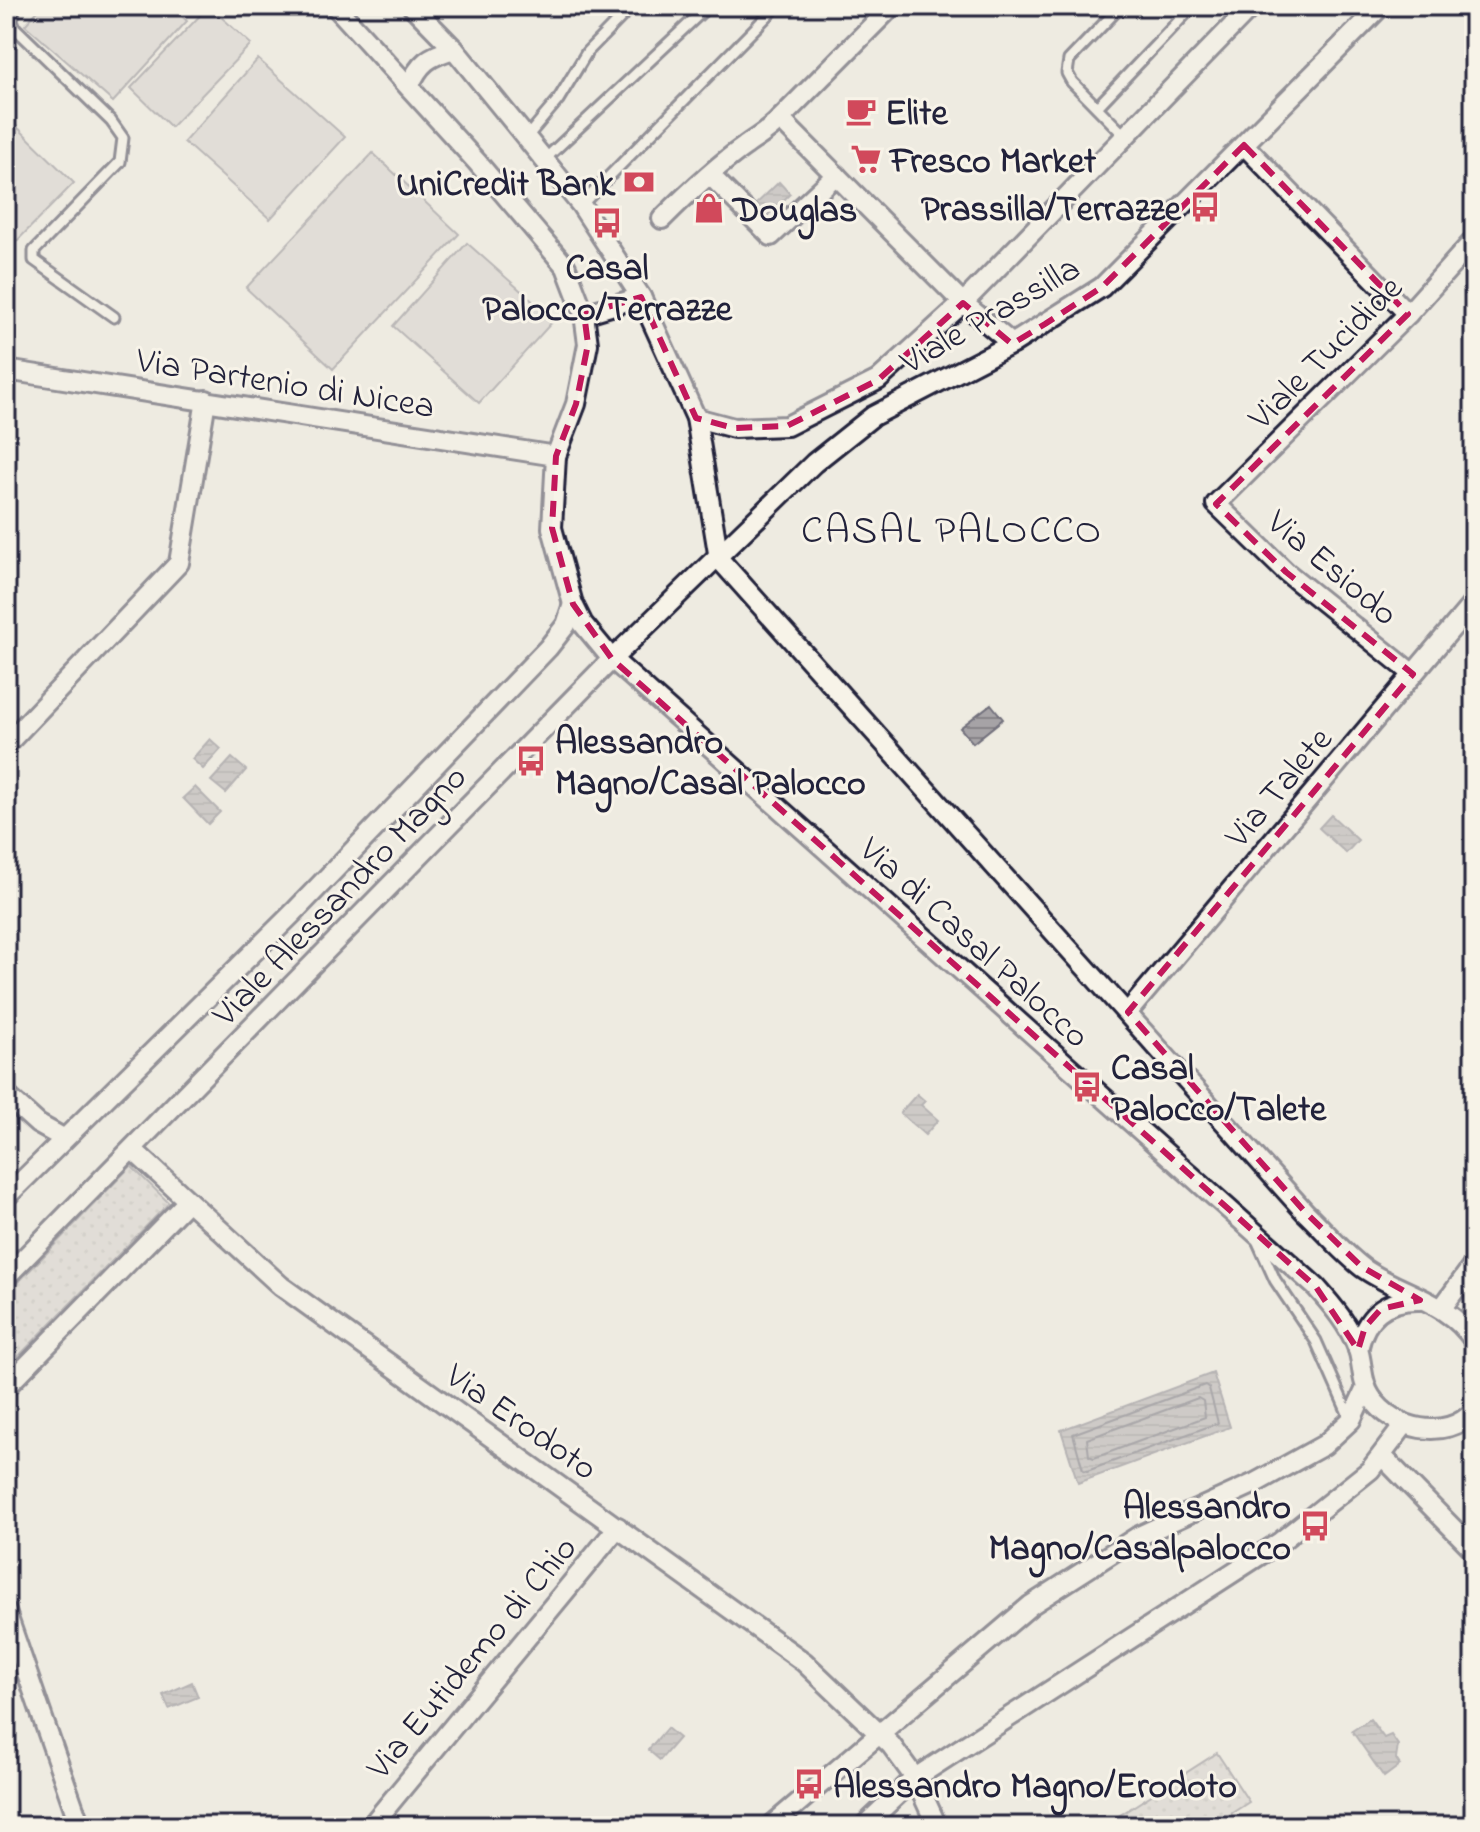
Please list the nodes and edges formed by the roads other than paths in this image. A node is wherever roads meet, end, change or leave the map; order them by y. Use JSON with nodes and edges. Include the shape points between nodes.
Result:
{"nodes":[{"id":1,"x":15,"y":6,"type":"edge"},
{"id":2,"x":335,"y":6,"type":"edge"},
{"id":3,"x":412,"y":6,"type":"edge"},
{"id":4,"x":632,"y":6,"type":"edge"},
{"id":5,"x":708,"y":6,"type":"edge"},
{"id":6,"x":777,"y":6,"type":"edge"},
{"id":7,"x":892,"y":6,"type":"edge"},
{"id":8,"x":1121,"y":6,"type":"edge"},
{"id":9,"x":1193,"y":6,"type":"edge"},
{"id":10,"x":1381,"y":6,"type":"edge"},
{"id":11,"x":1245,"y":9,"type":"edge"},
{"id":12,"x":454,"y":49,"type":"junction"},
{"id":13,"x":409,"y":87,"type":"junction"},
{"id":14,"x":1097,"y":107,"type":"junction"},
{"id":15,"x":780,"y":119,"type":"junction"},
{"id":16,"x":1125,"y":136,"type":"junction"},
{"id":17,"x":526,"y":138,"type":"junction"},
{"id":18,"x":1244,"y":145,"type":"junction"},
{"id":19,"x":544,"y":160,"type":"junction"},
{"id":20,"x":710,"y":175,"type":"junction"},
{"id":21,"x":836,"y":175,"type":"junction"},
{"id":22,"x":581,"y":205,"type":"junction"},
{"id":23,"x":662,"y":219,"type":"dead end"},
{"id":24,"x":1474,"y":240,"type":"edge"},
{"id":25,"x":641,"y":297,"type":"junction"},
{"id":26,"x":963,"y":303,"type":"junction"},
{"id":27,"x":584,"y":314,"type":"junction"},
{"id":28,"x":1408,"y":314,"type":"junction"},
{"id":29,"x":114,"y":317,"type":"dead end"},
{"id":30,"x":1012,"y":344,"type":"junction"},
{"id":31,"x":6,"y":370,"type":"edge"},
{"id":32,"x":206,"y":400,"type":"junction"},
{"id":33,"x":696,"y":418,"type":"junction"},
{"id":34,"x":556,"y":456,"type":"junction"},
{"id":35,"x":1216,"y":504,"type":"joint"},
{"id":36,"x":719,"y":559,"type":"junction"},
{"id":37,"x":1474,"y":602,"type":"edge"},
{"id":38,"x":573,"y":604,"type":"junction"},
{"id":39,"x":612,"y":659,"type":"junction"},
{"id":40,"x":1413,"y":674,"type":"junction"},
{"id":41,"x":6,"y":745,"type":"edge"},
{"id":42,"x":1128,"y":1012,"type":"junction"},
{"id":43,"x":6,"y":1095,"type":"edge"},
{"id":44,"x":63,"y":1138,"type":"junction"},
{"id":45,"x":133,"y":1150,"type":"junction"},
{"id":46,"x":6,"y":1197,"type":"edge"},
{"id":47,"x":188,"y":1201,"type":"junction"},
{"id":48,"x":1252,"y":1230,"type":"junction"},
{"id":49,"x":1474,"y":1264,"type":"edge"},
{"id":50,"x":7,"y":1275,"type":"edge"},
{"id":51,"x":1420,"y":1300,"type":"junction"},
{"id":52,"x":1442,"y":1308,"type":"junction"},
{"id":53,"x":1474,"y":1341,"type":"edge"},
{"id":54,"x":1358,"y":1350,"type":"junction"},
{"id":55,"x":6,"y":1387,"type":"edge"},
{"id":56,"x":1366,"y":1388,"type":"junction"},
{"id":57,"x":1474,"y":1411,"type":"edge"},
{"id":58,"x":1351,"y":1420,"type":"junction"},
{"id":59,"x":1405,"y":1424,"type":"junction"},
{"id":60,"x":1383,"y":1457,"type":"junction"},
{"id":61,"x":618,"y":1527,"type":"junction"},
{"id":62,"x":1474,"y":1550,"type":"edge"},
{"id":63,"x":6,"y":1612,"type":"edge"},
{"id":64,"x":881,"y":1734,"type":"junction"},
{"id":65,"x":915,"y":1778,"type":"junction"},
{"id":66,"x":80,"y":1826,"type":"edge"},
{"id":67,"x":371,"y":1826,"type":"edge"},
{"id":68,"x":771,"y":1826,"type":"edge"},
{"id":69,"x":864,"y":1826,"type":"edge"},
{"id":70,"x":937,"y":1826,"type":"edge"}],
"edges":[{"from":1,"to":29,"type":"lane","via":[[15,28],[123,138],[120,162],[34,251],[34,260]]},
{"from":2,"to":13,"type":"street","name":"Via di Casal Palocco"},
{"from":3,"to":12,"type":"street"},
{"from":4,"to":17,"type":"lane","via":[[587,52],[558,100]]},
{"from":5,"to":19,"type":"lane"},
{"from":6,"to":22,"type":"lane"},
{"from":7,"to":15,"type":"street"},
{"from":8,"to":14,"type":"lane","via":[[1069,60],[1072,82]]},
{"from":9,"to":14,"type":"lane"},
{"from":10,"to":18,"type":"street","name":"Viale Prassilla"},
{"from":11,"to":16,"type":"street","name":"Viale Prassilla"},
{"from":12,"to":13,"type":"street","via":[[429,56]]},
{"from":12,"to":17,"type":"street"},
{"from":13,"to":27,"type":"street","name":"Via di Casal Palocco","via":[[566,267]]},
{"from":14,"to":16,"type":"lane"},
{"from":15,"to":20,"type":"street"},
{"from":15,"to":21,"type":"street"},
{"from":16,"to":26,"type":"street","name":"Viale Prassilla"},
{"from":17,"to":19,"type":"street"},
{"from":18,"to":28,"type":"street"},
{"from":18,"to":30,"type":"street","name":"Viale Prassilla","via":[[1102,287]]},
{"from":19,"to":22,"type":"street"},
{"from":20,"to":21,"type":"street","via":[[771,236]]},
{"from":20,"to":23,"type":"street"},
{"from":21,"to":26,"type":"street"},
{"from":22,"to":25,"type":"street"},
{"from":24,"to":28,"type":"street","name":"Viale Tucidide"},
{"from":25,"to":27,"type":"street"},
{"from":25,"to":33,"type":"street"},
{"from":26,"to":30,"type":"street"},
{"from":26,"to":33,"type":"street","name":"Viale Prassilla","via":[[878,380],[787,426],[734,428]]},
{"from":27,"to":34,"type":"street","name":"Via di Casal Palocco","via":[[588,344],[576,404]]},
{"from":28,"to":35,"type":"street","name":"Viale Tucidide"},
{"from":30,"to":36,"type":"street","name":"Viale Prassilla","via":[[873,416],[814,463]]},
{"from":31,"to":32,"type":"street","name":"Via Partenio di Nicea"},
{"from":32,"to":34,"type":"street","name":"Via Partenio di Nicea"},
{"from":32,"to":41,"type":"street","via":[[179,563]]},
{"from":33,"to":36,"type":"street"},
{"from":34,"to":38,"type":"street","name":"Via di Casal Palocco","via":[[552,528]]},
{"from":35,"to":40,"type":"street","name":"Via Esiodo","via":[[1286,572]]},
{"from":36,"to":39,"type":"street","name":"Viale Alessandro Magno"},
{"from":36,"to":42,"type":"street","name":"Via di Casal Palocco"},
{"from":37,"to":40,"type":"street","name":"Via Talete"},
{"from":38,"to":39,"type":"street","name":"Via di Casal Palocco"},
{"from":38,"to":44,"type":"street","name":"Viale Alessandro Magno","via":[[566,625],[548,648],[294,912]]},
{"from":39,"to":45,"type":"street","name":"Viale Alessandro Magno"},
{"from":39,"to":48,"type":"street","name":"Via di Casal Palocco"},
{"from":40,"to":42,"type":"street","name":"Via Talete"},
{"from":42,"to":51,"type":"street","name":"Via di Casal Palocco","via":[[1305,1212],[1362,1267]]},
{"from":43,"to":44,"type":"street"},
{"from":44,"to":46,"type":"street","name":"Viale Alessandro Magno"},
{"from":45,"to":47,"type":"street","name":"Via Erodoto"},
{"from":45,"to":50,"type":"street","name":"Viale Alessandro Magno"},
{"from":47,"to":55,"type":"street"},
{"from":47,"to":61,"type":"street","name":"Via Erodoto","via":[[281,1286]]},
{"from":48,"to":54,"type":"street","name":"Via di Casal Palocco","via":[[1326,1298]]},
{"from":48,"to":58,"type":"lane","via":[[1275,1280],[1316,1341]]},
{"from":49,"to":52,"type":"street"},
{"from":51,"to":52,"type":"street","name":"Via di Casal Palocco"},
{"from":51,"to":54,"type":"street","via":[[1381,1309],[1365,1327]]},
{"from":52,"to":53,"type":"street"},
{"from":54,"to":56,"type":"street","name":"Via di Casal Palocco"},
{"from":56,"to":58,"type":"street"},
{"from":56,"to":59,"type":"street","via":[[1382,1410]]},
{"from":57,"to":59,"type":"street","via":[[1450,1427]]},
{"from":58,"to":64,"type":"street","via":[[1324,1445],[1082,1569],[1018,1616]]},
{"from":59,"to":60,"type":"street"},
{"from":60,"to":62,"type":"street"},
{"from":60,"to":65,"type":"street","via":[[1241,1570]]},
{"from":61,"to":64,"type":"street","name":"Via Erodoto","via":[[792,1652]]},
{"from":61,"to":67,"type":"street","name":"Via Eutidemo di Chio"},
{"from":63,"to":66,"type":"street"},
{"from":64,"to":65,"type":"street","name":"Via Erodoto"},
{"from":64,"to":68,"type":"street"},
{"from":65,"to":69,"type":"street"},
{"from":65,"to":70,"type":"street"}]}
